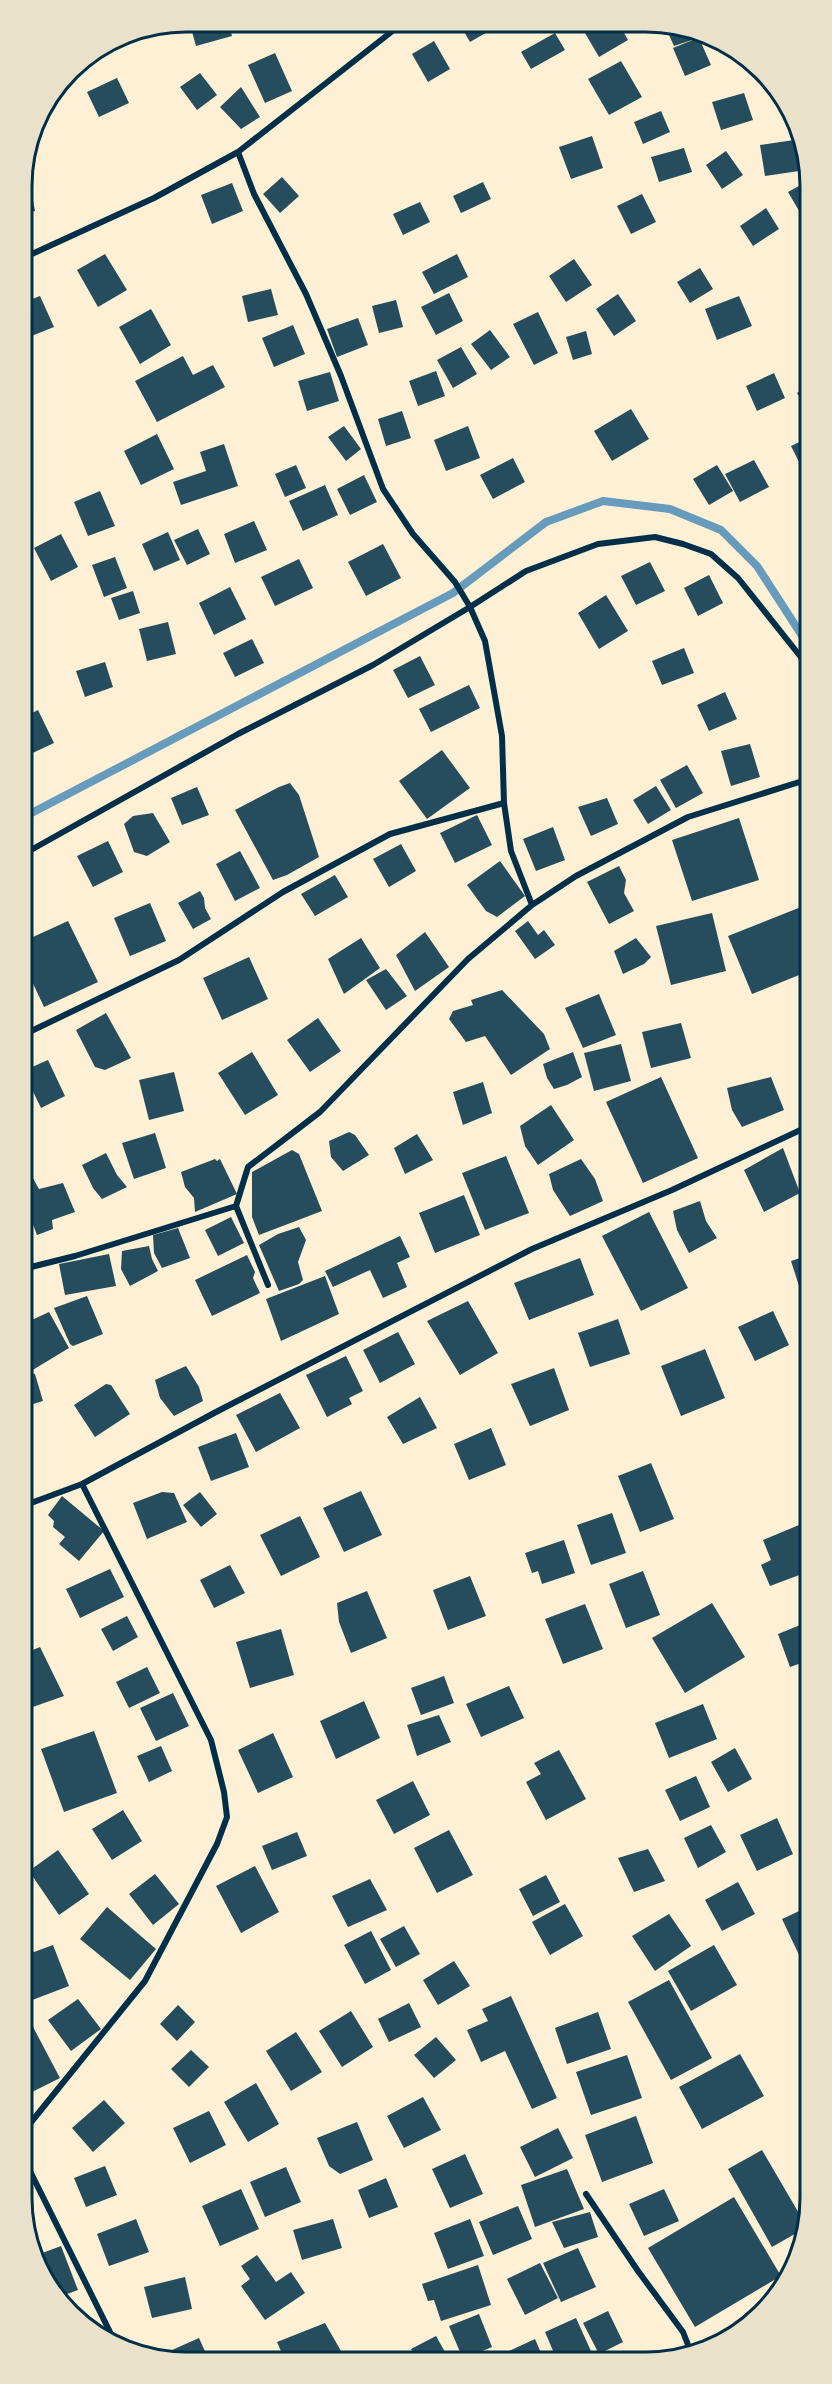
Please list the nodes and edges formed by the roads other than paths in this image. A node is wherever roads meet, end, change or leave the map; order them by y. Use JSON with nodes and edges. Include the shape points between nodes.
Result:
{"nodes":[{"id":1,"x":391,"y":32,"type":"edge"},
{"id":2,"x":238,"y":152,"type":"junction"},
{"id":3,"x":32,"y":254,"type":"edge"},
{"id":4,"x":470,"y":607,"type":"junction"},
{"id":5,"x":800,"y":656,"type":"edge"},
{"id":6,"x":800,"y":782,"type":"edge"},
{"id":7,"x":504,"y":803,"type":"junction"},
{"id":8,"x":32,"y":849,"type":"edge"},
{"id":9,"x":532,"y":905,"type":"junction"},
{"id":10,"x":32,"y":1030,"type":"edge"},
{"id":11,"x":800,"y":1129,"type":"edge"},
{"id":12,"x":236,"y":1206,"type":"junction"},
{"id":13,"x":32,"y":1267,"type":"edge"},
{"id":14,"x":267,"y":1285,"type":"dead end"},
{"id":15,"x":82,"y":1485,"type":"junction"},
{"id":16,"x":32,"y":1503,"type":"edge"},
{"id":17,"x":32,"y":2121,"type":"edge"},
{"id":18,"x":32,"y":2175,"type":"edge"},
{"id":19,"x":586,"y":2193,"type":"dead end"},
{"id":20,"x":109,"y":2333,"type":"edge"},
{"id":21,"x":689,"y":2346,"type":"edge"}],
"edges":[{"from":1,"to":2,"type":"street"},
{"from":2,"to":3,"type":"street","via":[[154,198]]},
{"from":2,"to":4,"type":"street","via":[[254,194],[306,294],[383,489]]},
{"from":4,"to":5,"type":"street","via":[[526,571],[598,544],[655,537],[711,554],[738,578]]},
{"from":4,"to":7,"type":"street","via":[[485,641],[502,736]]},
{"from":4,"to":8,"type":"street","via":[[373,665],[238,734]]},
{"from":6,"to":9,"type":"street","via":[[688,817],[576,876]]},
{"from":7,"to":9,"type":"street","via":[[511,851]]},
{"from":7,"to":10,"type":"street","via":[[390,834],[283,892],[179,960]]},
{"from":9,"to":12,"type":"street","via":[[468,959],[320,1112],[248,1167]]},
{"from":11,"to":15,"type":"street","via":[[672,1190],[532,1249]]},
{"from":12,"to":13,"type":"street"},
{"from":12,"to":14,"type":"street"},
{"from":15,"to":16,"type":"street"},
{"from":15,"to":17,"type":"street","via":[[211,1740],[227,1817],[217,1844],[145,1981]]},
{"from":18,"to":20,"type":"street"},
{"from":19,"to":21,"type":"street","via":[[683,2332]]}]}
